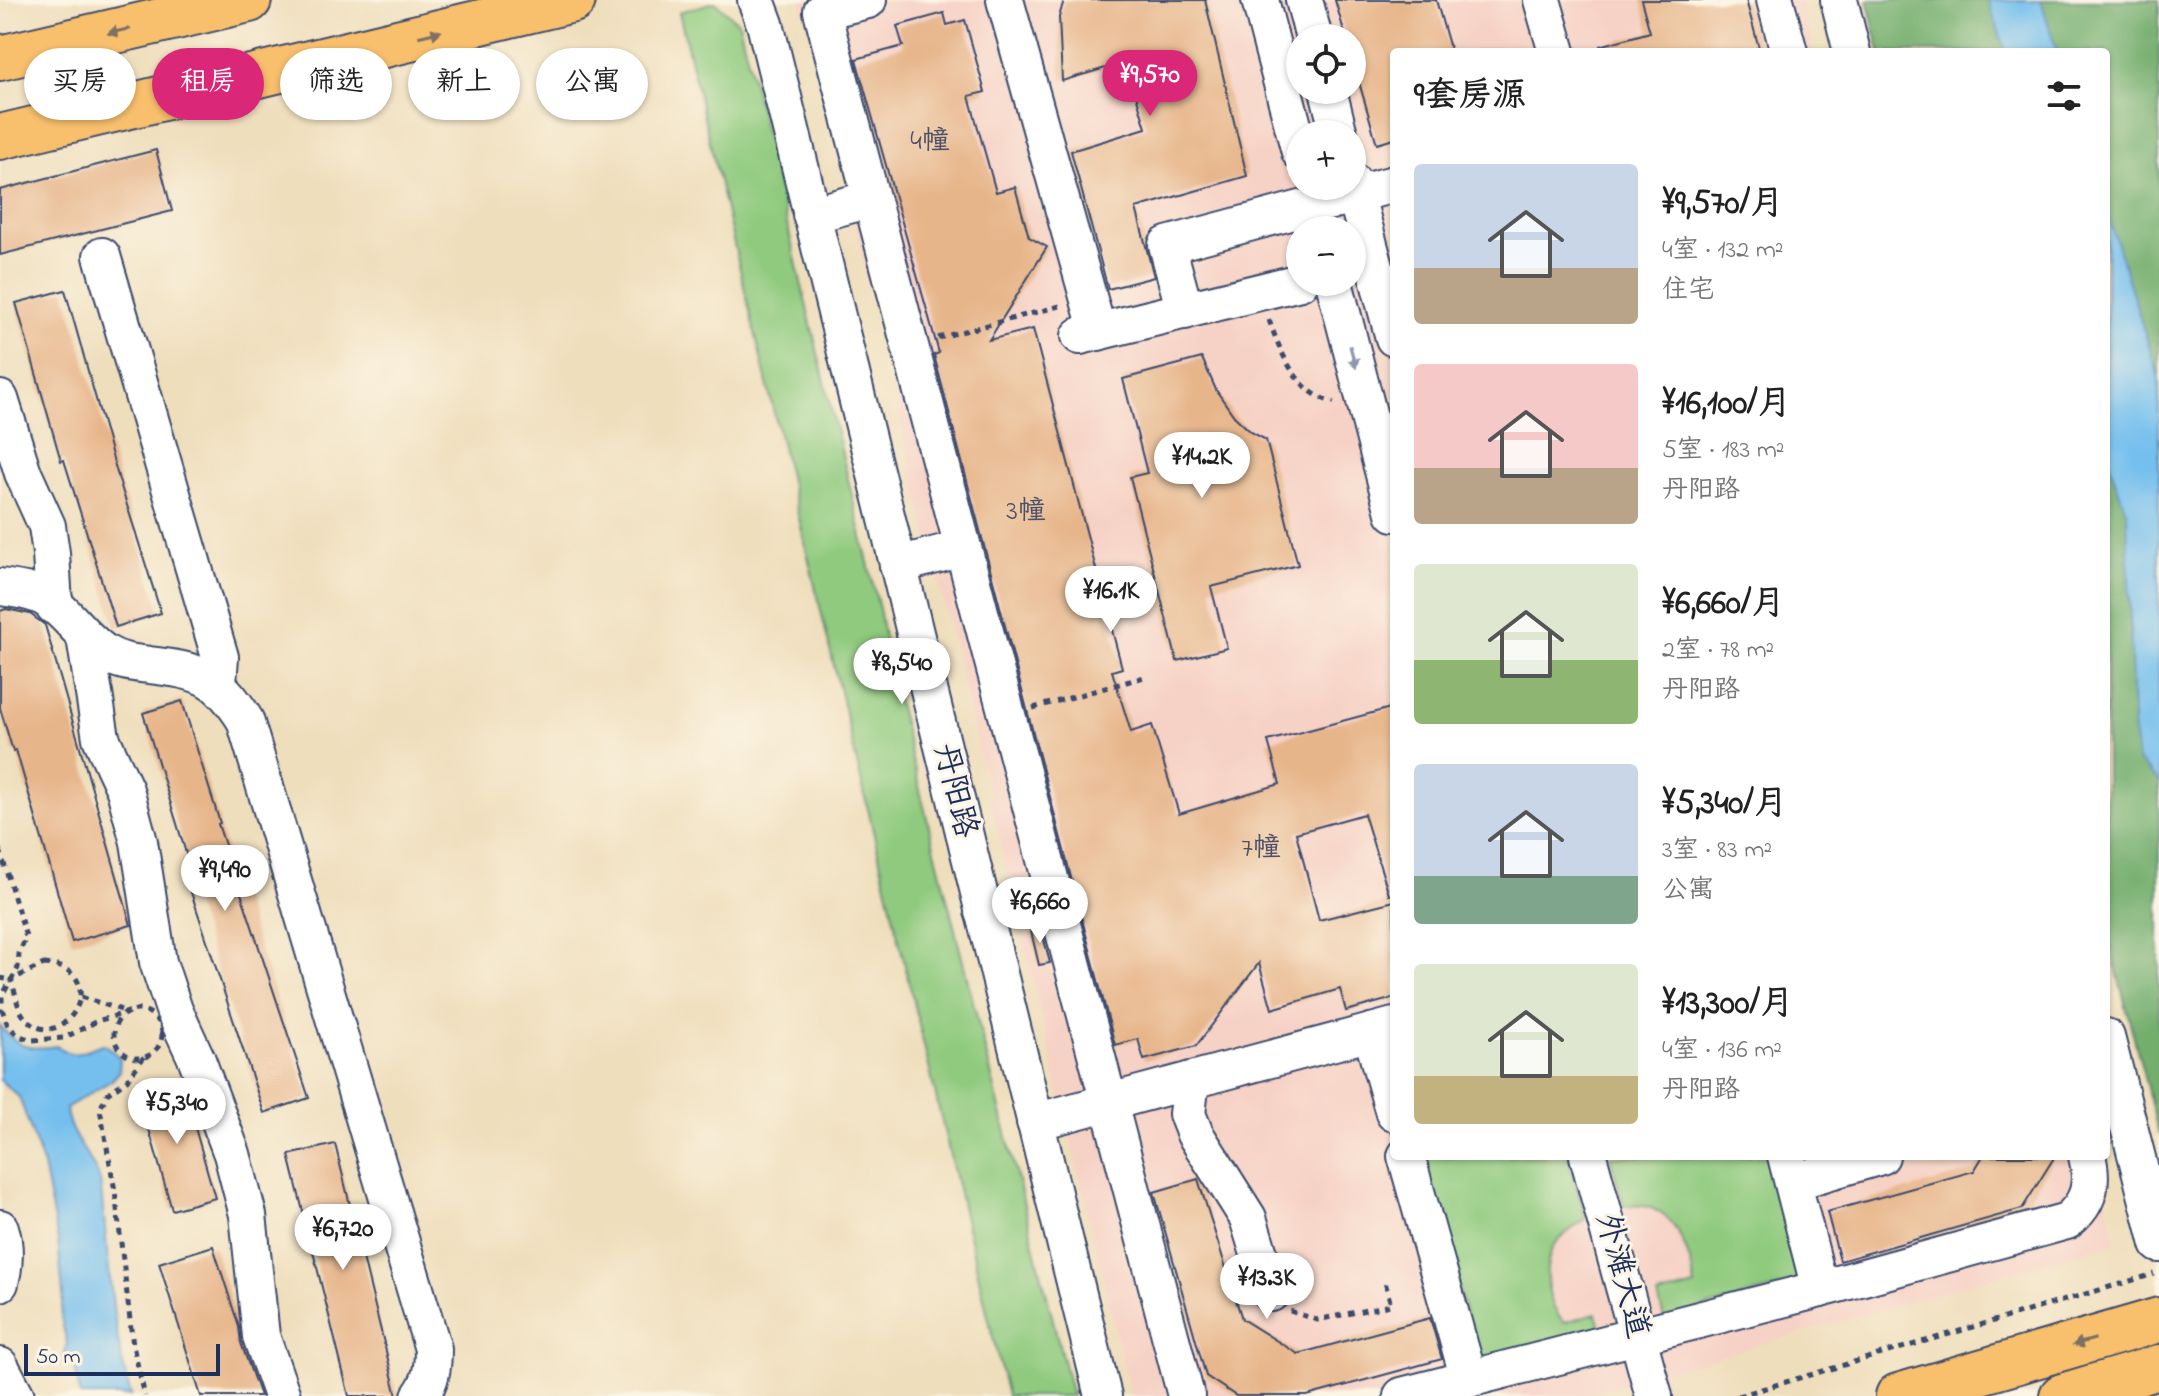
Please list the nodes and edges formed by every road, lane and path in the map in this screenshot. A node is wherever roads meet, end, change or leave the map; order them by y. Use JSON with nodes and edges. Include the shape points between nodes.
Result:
{"nodes":[{"id":1,"x":249,"y":0,"type":"edge"},
{"id":2,"x":573,"y":0,"type":"edge"},
{"id":3,"x":868,"y":0,"type":"edge"},
{"id":4,"x":1005,"y":0,"type":"edge"},
{"id":5,"x":1260,"y":0,"type":"edge"},
{"id":6,"x":1304,"y":0,"type":"edge"},
{"id":7,"x":1542,"y":0,"type":"edge"},
{"id":8,"x":1775,"y":0,"type":"edge"},
{"id":9,"x":1839,"y":0,"type":"edge"},
{"id":10,"x":510,"y":8,"type":"edge"},
{"id":11,"x":822,"y":11,"type":"junction"},
{"id":12,"x":760,"y":12,"type":"edge"},
{"id":13,"x":1310,"y":24,"type":"edge"},
{"id":14,"x":1556,"y":48,"type":"edge"},
{"id":15,"x":1788,"y":48,"type":"edge"},
{"id":16,"x":1851,"y":48,"type":"edge"},
{"id":17,"x":0,"y":58,"type":"edge"},
{"id":18,"x":1292,"y":120,"type":"edge"},
{"id":19,"x":0,"y":137,"type":"edge"},
{"id":20,"x":1390,"y":184,"type":"edge"},
{"id":21,"x":1366,"y":187,"type":"edge"},
{"id":22,"x":871,"y":199,"type":"junction"},
{"id":23,"x":1357,"y":200,"type":"edge"},
{"id":24,"x":1314,"y":207,"type":"edge"},
{"id":25,"x":811,"y":215,"type":"junction"},
{"id":26,"x":102,"y":256,"type":"dead end"},
{"id":27,"x":1373,"y":263,"type":"edge"},
{"id":28,"x":1286,"y":286,"type":"edge"},
{"id":29,"x":1260,"y":292,"type":"junction"},
{"id":30,"x":1338,"y":296,"type":"edge"},
{"id":31,"x":1185,"y":311,"type":"junction"},
{"id":32,"x":1089,"y":322,"type":"junction"},
{"id":33,"x":1390,"y":324,"type":"edge"},
{"id":34,"x":909,"y":345,"type":"junction"},
{"id":35,"x":0,"y":399,"type":"edge"},
{"id":36,"x":1367,"y":408,"type":"junction"},
{"id":37,"x":1390,"y":497,"type":"edge"},
{"id":38,"x":963,"y":548,"type":"junction"},
{"id":39,"x":898,"y":565,"type":"junction"},
{"id":40,"x":0,"y":587,"type":"edge"},
{"id":41,"x":54,"y":606,"type":"junction"},
{"id":42,"x":85,"y":637,"type":"junction"},
{"id":43,"x":1148,"y":676,"type":"dead end"},
{"id":44,"x":218,"y":683,"type":"junction"},
{"id":45,"x":1007,"y":715,"type":"junction"},
{"id":46,"x":0,"y":850,"type":"edge"},
{"id":47,"x":1053,"y":894,"type":"junction"},
{"id":48,"x":983,"y":911,"type":"junction"},
{"id":49,"x":0,"y":978,"type":"edge"},
{"id":50,"x":11,"y":980,"type":"junction"},
{"id":51,"x":81,"y":997,"type":"junction"},
{"id":52,"x":129,"y":1012,"type":"junction"},
{"id":53,"x":1382,"y":1029,"type":"edge"},
{"id":54,"x":2110,"y":1053,"type":"edge"},
{"id":55,"x":144,"y":1057,"type":"junction"},
{"id":56,"x":1191,"y":1080,"type":"junction"},
{"id":57,"x":1390,"y":1085,"type":"edge"},
{"id":58,"x":1108,"y":1102,"type":"junction"},
{"id":59,"x":1035,"y":1122,"type":"junction"},
{"id":60,"x":1407,"y":1160,"type":"edge"},
{"id":61,"x":1589,"y":1160,"type":"edge"},
{"id":62,"x":1853,"y":1160,"type":"edge"},
{"id":63,"x":2088,"y":1160,"type":"edge"},
{"id":64,"x":1789,"y":1169,"type":"edge"},
{"id":65,"x":0,"y":1228,"type":"edge"},
{"id":66,"x":2159,"y":1244,"type":"edge"},
{"id":67,"x":2159,"y":1273,"type":"edge"},
{"id":68,"x":1384,"y":1278,"type":"dead end"},
{"id":69,"x":0,"y":1283,"type":"edge"},
{"id":70,"x":1820,"y":1289,"type":"junction"},
{"id":71,"x":1271,"y":1293,"type":"joint"},
{"id":72,"x":2159,"y":1320,"type":"edge"},
{"id":73,"x":1637,"y":1336,"type":"junction"},
{"id":74,"x":0,"y":1366,"type":"edge"},
{"id":75,"x":2159,"y":1367,"type":"edge"},
{"id":76,"x":1469,"y":1379,"type":"junction"},
{"id":77,"x":423,"y":1394,"type":"edge"},
{"id":78,"x":16,"y":1396,"type":"edge"},
{"id":79,"x":145,"y":1396,"type":"edge"},
{"id":80,"x":282,"y":1396,"type":"edge"},
{"id":81,"x":1103,"y":1396,"type":"edge"},
{"id":82,"x":1186,"y":1396,"type":"edge"},
{"id":83,"x":1402,"y":1396,"type":"edge"},
{"id":84,"x":1654,"y":1396,"type":"edge"},
{"id":85,"x":1738,"y":1396,"type":"edge"},
{"id":86,"x":1898,"y":1396,"type":"edge"},
{"id":87,"x":2062,"y":1396,"type":"edge"}],
"edges":[{"from":1,"to":17,"type":"main road","one_way":true},
{"from":2,"to":10,"type":"main road"},
{"from":3,"to":11,"type":"street"},
{"from":4,"to":32,"type":"street"},
{"from":5,"to":18,"type":"street"},
{"from":6,"to":13,"type":"street"},
{"from":7,"to":14,"type":"street"},
{"from":8,"to":15,"type":"street"},
{"from":9,"to":16,"type":"street"},
{"from":19,"to":10,"type":"main road","one_way":true},
{"from":11,"to":12,"type":"street"},
{"from":11,"to":22,"type":"street"},
{"from":12,"to":25,"type":"street","name":"丹阳路"},
{"from":20,"to":21,"type":"street"},
{"from":22,"to":25,"type":"street"},
{"from":22,"to":34,"type":"street"},
{"from":23,"to":27,"type":"street"},
{"from":24,"to":31,"type":"street","via":[[1167,245]]},
{"from":25,"to":39,"type":"street","name":"丹阳路"},
{"from":26,"to":44,"type":"street","via":[[220,657]]},
{"from":27,"to":33,"type":"street"},
{"from":28,"to":29,"type":"street"},
{"from":29,"to":31,"type":"street"},
{"from":29,"to":36,"type":"path","via":[[1286,363],[1300,379],[1328,401]]},
{"from":30,"to":36,"type":"street","one_way":true},
{"from":31,"to":32,"type":"street"},
{"from":32,"to":34,"type":"path"},
{"from":34,"to":38,"type":"street"},
{"from":35,"to":41,"type":"street","via":[[23,473],[47,526]]},
{"from":36,"to":37,"type":"street"},
{"from":38,"to":39,"type":"street"},
{"from":38,"to":45,"type":"street"},
{"from":39,"to":48,"type":"street","name":"丹阳路"},
{"from":40,"to":41,"type":"street","via":[[47,599]]},
{"from":41,"to":42,"type":"street"},
{"from":42,"to":44,"type":"street","via":[[122,661],[189,671]]},
{"from":42,"to":80,"type":"street","via":[[101,738],[125,790],[139,842],[158,962],[236,1169],[248,1215],[261,1336]]},
{"from":43,"to":45,"type":"path"},
{"from":44,"to":77,"type":"street","via":[[245,720],[433,1349]]},
{"from":45,"to":47,"type":"street"},
{"from":46,"to":50,"type":"path","via":[[26,937]]},
{"from":47,"to":48,"type":"street"},
{"from":47,"to":58,"type":"street"},
{"from":48,"to":59,"type":"street","name":"丹阳路"},
{"from":49,"to":50,"type":"path"},
{"from":50,"to":51,"type":"path","via":[[44,964],[55,965],[74,976]]},
{"from":50,"to":51,"type":"path","via":[[21,1013],[45,1028],[65,1024]]},
{"from":50,"to":52,"type":"path","via":[[2,996],[8,1026],[33,1040],[64,1038]]},
{"from":51,"to":52,"type":"path"},
{"from":52,"to":55,"type":"path","via":[[117,1023],[117,1046],[129,1056]]},
{"from":52,"to":55,"type":"path","via":[[144,1011],[160,1026],[161,1041]]},
{"from":53,"to":56,"type":"street"},
{"from":53,"to":57,"type":"street"},
{"from":54,"to":66,"type":"street"},
{"from":55,"to":79,"type":"path","via":[[127,1080],[107,1094],[100,1109],[133,1346]]},
{"from":56,"to":58,"type":"street"},
{"from":56,"to":71,"type":"street","via":[[1187,1114],[1248,1218]]},
{"from":58,"to":59,"type":"street"},
{"from":58,"to":82,"type":"street"},
{"from":59,"to":81,"type":"street","name":"丹阳路"},
{"from":60,"to":76,"type":"street"},
{"from":61,"to":73,"type":"street","name":"外滩大道"},
{"from":62,"to":64,"type":"street"},
{"from":63,"to":70,"type":"street","via":[[2092,1178],[2088,1195],[2067,1221]]},
{"from":64,"to":70,"type":"street"},
{"from":65,"to":69,"type":"street","via":[[5,1266]]},
{"from":67,"to":85,"type":"path"},
{"from":68,"to":71,"type":"path","via":[[1391,1305],[1317,1320],[1287,1310]]},
{"from":70,"to":73,"type":"street"},
{"from":72,"to":86,"type":"main road","one_way":true},
{"from":73,"to":76,"type":"street"},
{"from":73,"to":84,"type":"street","name":"外滩大道"},
{"from":74,"to":78,"type":"street"},
{"from":75,"to":87,"type":"main road"},
{"from":76,"to":83,"type":"street"}]}
